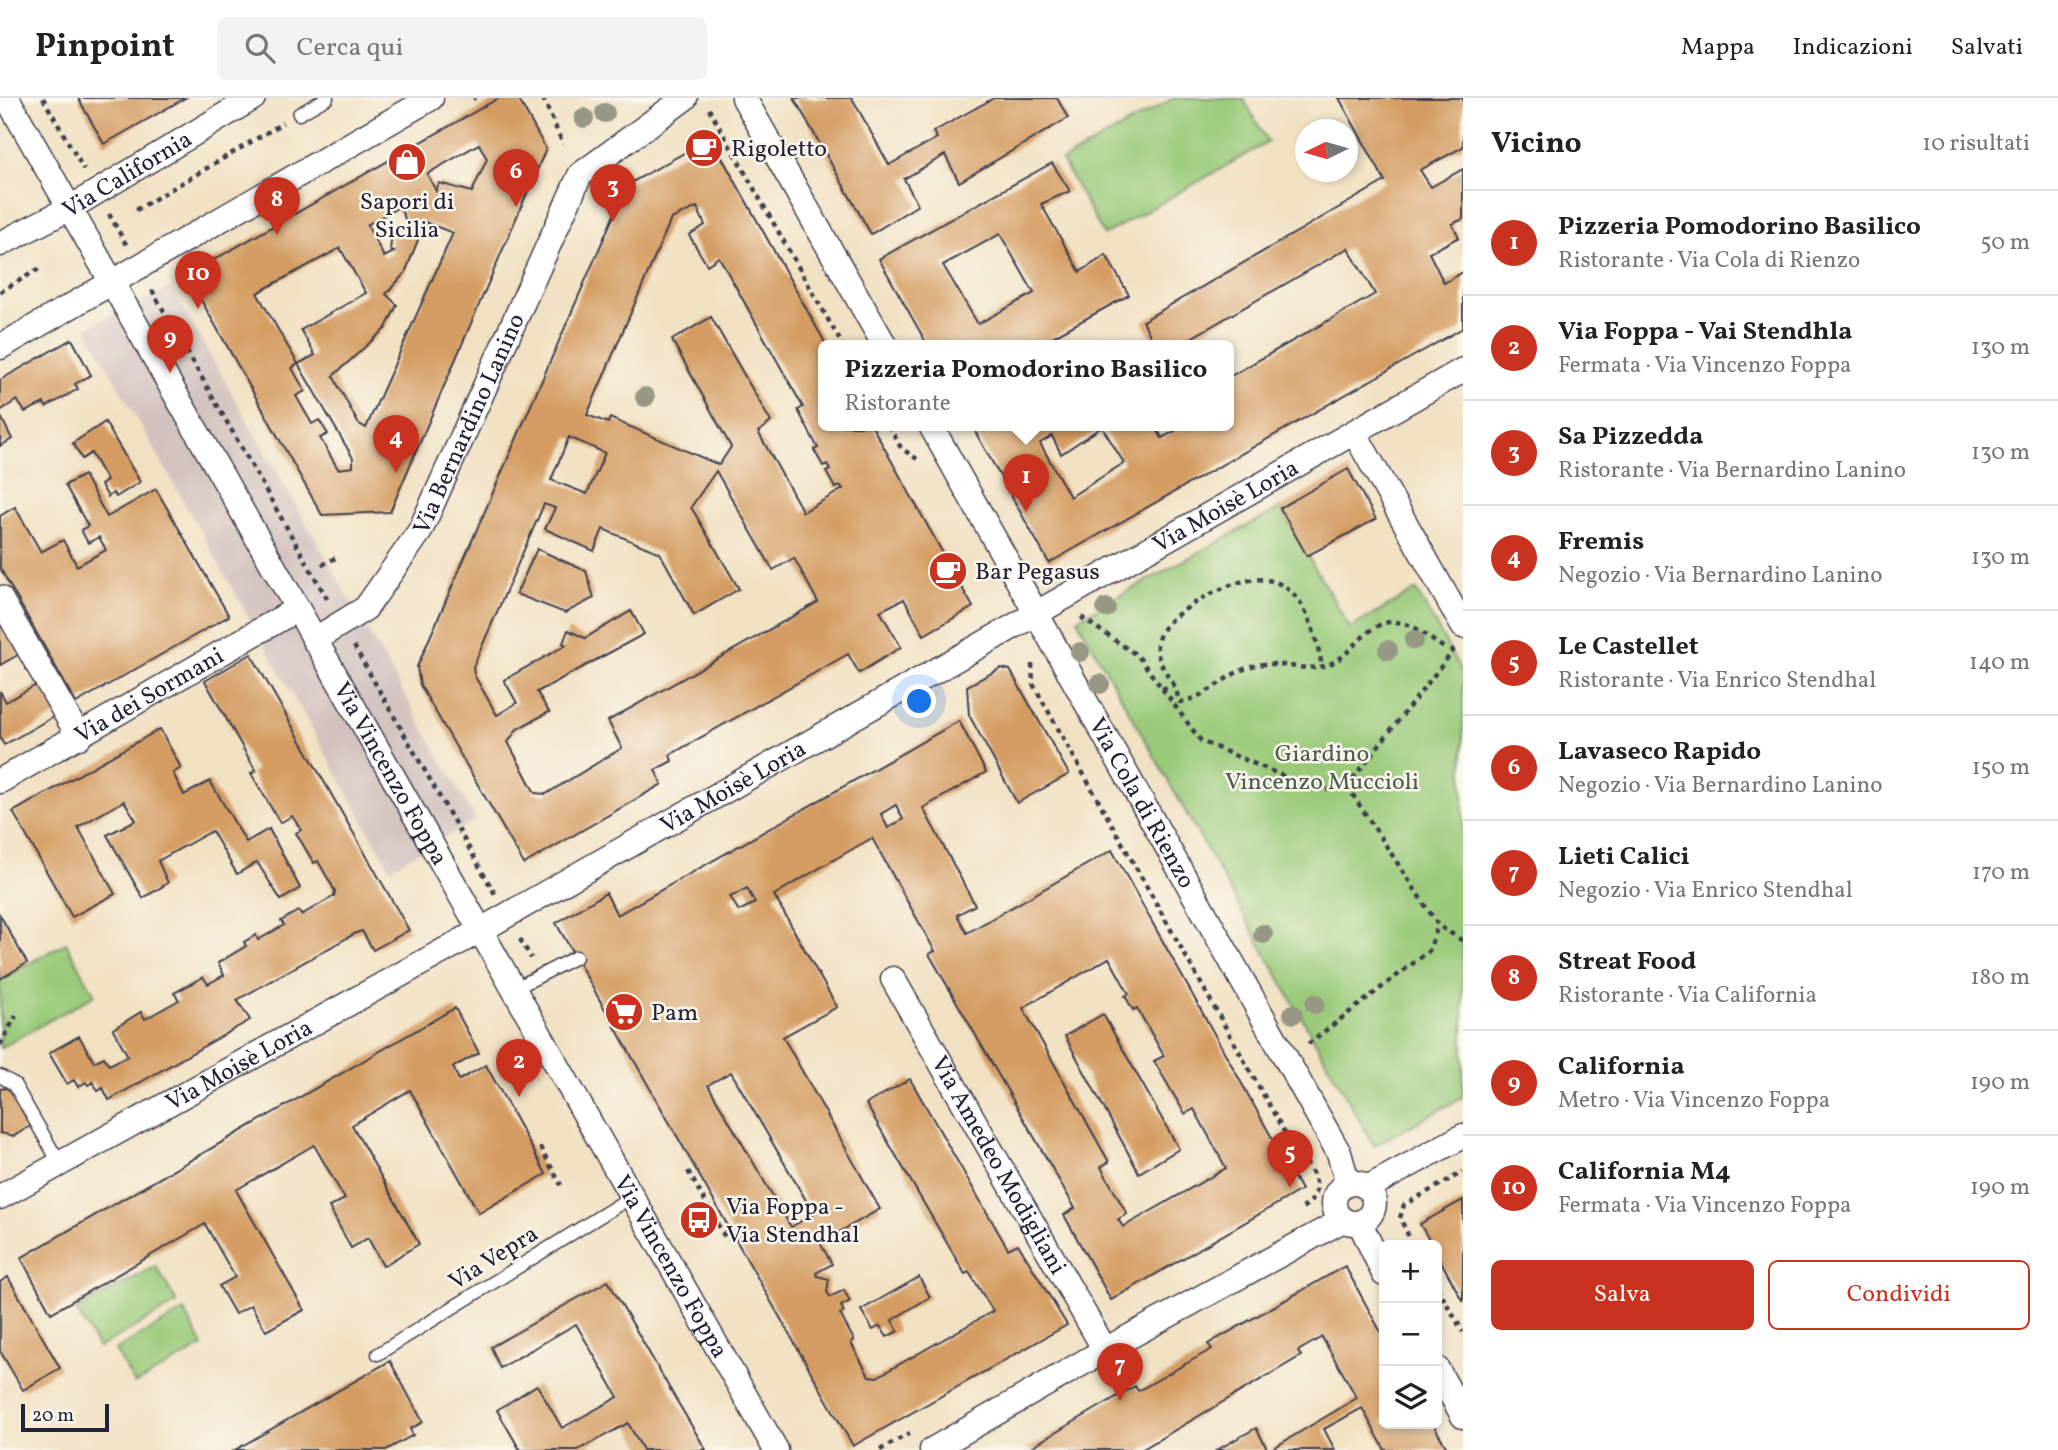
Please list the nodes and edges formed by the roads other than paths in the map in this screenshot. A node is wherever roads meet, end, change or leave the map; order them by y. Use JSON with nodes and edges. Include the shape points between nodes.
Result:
{"nodes":[{"id":1,"x":7,"y":98,"type":"edge"},
{"id":2,"x":253,"y":98,"type":"edge"},
{"id":3,"x":327,"y":98,"type":"edge"},
{"id":4,"x":432,"y":98,"type":"edge"},
{"id":5,"x":685,"y":98,"type":"edge"},
{"id":6,"x":744,"y":98,"type":"edge"},
{"id":7,"x":299,"y":114,"type":"road end"},
{"id":8,"x":70,"y":208,"type":"junction"},
{"id":9,"x":0,"y":244,"type":"edge"},
{"id":10,"x":111,"y":284,"type":"junction"},
{"id":11,"x":882,"y":340,"type":"edge"},
{"id":12,"x":0,"y":347,"type":"edge"},
{"id":13,"x":1463,"y":370,"type":"edge"},
{"id":14,"x":934,"y":431,"type":"edge"},
{"id":15,"x":1354,"y":432,"type":"junction"},
{"id":16,"x":0,"y":598,"type":"edge"},
{"id":17,"x":297,"y":609,"type":"junction"},
{"id":18,"x":1036,"y":612,"type":"junction"},
{"id":19,"x":1460,"y":634,"type":"edge"},
{"id":20,"x":314,"y":640,"type":"junction"},
{"id":21,"x":79,"y":737,"type":"junction"},
{"id":22,"x":0,"y":781,"type":"edge"},
{"id":23,"x":481,"y":930,"type":"junction"},
{"id":24,"x":576,"y":957,"type":"dead end"},
{"id":25,"x":893,"y":979,"type":"dead end"},
{"id":26,"x":514,"y":989,"type":"junction"},
{"id":27,"x":0,"y":1076,"type":"edge"},
{"id":28,"x":1463,"y":1136,"type":"edge"},
{"id":29,"x":60,"y":1164,"type":"junction"},
{"id":30,"x":1357,"y":1186,"type":"junction"},
{"id":31,"x":0,"y":1197,"type":"edge"},
{"id":32,"x":631,"y":1197,"type":"junction"},
{"id":33,"x":1351,"y":1221,"type":"junction"},
{"id":34,"x":1379,"y":1266,"type":"edge"},
{"id":35,"x":1105,"y":1350,"type":"junction"},
{"id":36,"x":378,"y":1354,"type":"dead end"},
{"id":37,"x":1442,"y":1378,"type":"edge"},
{"id":38,"x":1463,"y":1416,"type":"edge"},
{"id":39,"x":776,"y":1450,"type":"edge"},
{"id":40,"x":932,"y":1450,"type":"edge"}],
"edges":[{"from":1,"to":8,"type":"street","name":"Via Vincenzo Foppa"},
{"from":2,"to":8,"type":"street","name":"Via California"},
{"from":3,"to":7,"type":"lane"},
{"from":4,"to":10,"type":"street"},
{"from":5,"to":20,"type":"street","name":"Via Bernardino Lanino","via":[[580,175],[420,531],[366,608]]},
{"from":6,"to":11,"type":"street"},
{"from":8,"to":9,"type":"street","name":"Via California"},
{"from":8,"to":10,"type":"street","name":"Via Vincenzo Foppa"},
{"from":10,"to":12,"type":"street"},
{"from":10,"to":17,"type":"street","name":"Via Vincenzo Foppa"},
{"from":13,"to":15,"type":"street","name":"Via Moisè Loria"},
{"from":14,"to":18,"type":"street","name":"Via Cola di Rienzo"},
{"from":15,"to":18,"type":"street","name":"Via Moisè Loria"},
{"from":15,"to":19,"type":"street"},
{"from":16,"to":21,"type":"street"},
{"from":17,"to":20,"type":"street","name":"Via Vincenzo Foppa"},
{"from":17,"to":21,"type":"street","name":"Via dei Sormani"},
{"from":18,"to":23,"type":"street","name":"Via Moisè Loria"},
{"from":18,"to":30,"type":"street","name":"Via Cola di Rienzo"},
{"from":20,"to":23,"type":"street","name":"Via Vincenzo Foppa"},
{"from":21,"to":22,"type":"street","name":"Via dei Sormani"},
{"from":23,"to":26,"type":"street","name":"Via Vincenzo Foppa"},
{"from":23,"to":29,"type":"street","name":"Via Moisè Loria"},
{"from":24,"to":26,"type":"lane"},
{"from":25,"to":35,"type":"street","name":"Via Amedeo Modigliani"},
{"from":26,"to":32,"type":"street","name":"Via Vincenzo Foppa"},
{"from":27,"to":29,"type":"lane","via":[[15,1084]]},
{"from":28,"to":30,"type":"street"},
{"from":29,"to":31,"type":"street","name":"Via Moisè Loria"},
{"from":30,"to":33,"type":"street","via":[[1375,1201],[1373,1212]]},
{"from":30,"to":33,"type":"street","via":[[1342,1186],[1335,1198],[1337,1215]]},
{"from":32,"to":36,"type":"lane","name":"Via Vepra"},
{"from":32,"to":39,"type":"street","name":"Via Vincenzo Foppa"},
{"from":33,"to":34,"type":"street"},
{"from":33,"to":35,"type":"street"},
{"from":35,"to":40,"type":"street"},
{"from":37,"to":38,"type":"street"}]}
